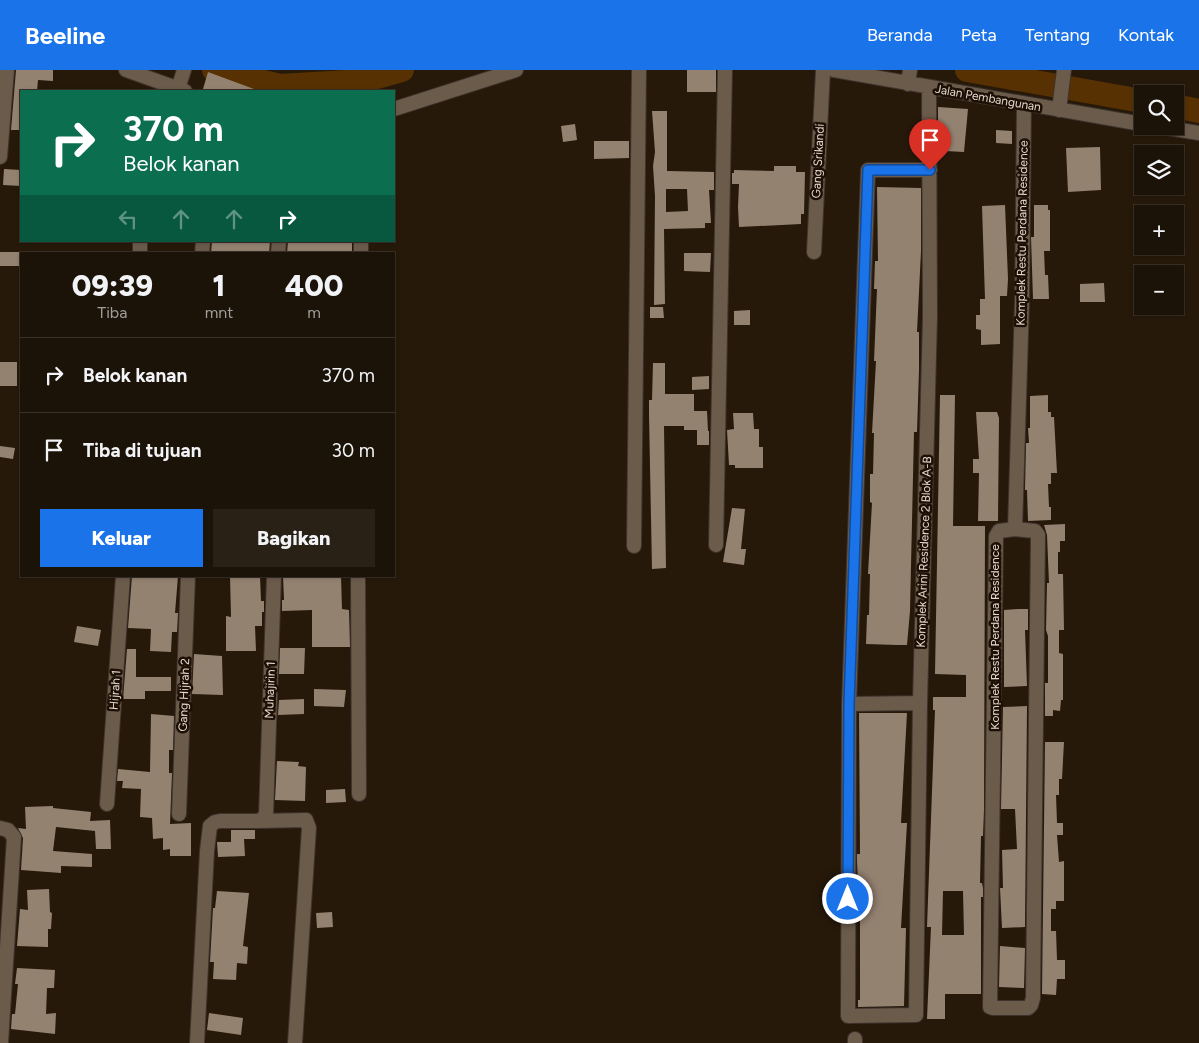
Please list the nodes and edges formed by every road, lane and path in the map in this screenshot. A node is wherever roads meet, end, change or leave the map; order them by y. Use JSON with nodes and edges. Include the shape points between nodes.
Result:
{"nodes":[{"id":1,"x":7,"y":70,"type":"edge"},
{"id":2,"x":126,"y":70,"type":"edge"},
{"id":3,"x":516,"y":70,"type":"edge"},
{"id":4,"x":639,"y":70,"type":"edge"},
{"id":5,"x":725,"y":70,"type":"edge"},
{"id":6,"x":823,"y":70,"type":"edge"},
{"id":7,"x":834,"y":70,"type":"edge"},
{"id":8,"x":1064,"y":70,"type":"edge"},
{"id":9,"x":184,"y":71,"type":"edge"},
{"id":10,"x":909,"y":79,"type":"edge"},
{"id":11,"x":147,"y":85,"type":"edge"},
{"id":12,"x":929,"y":88,"type":"junction"},
{"id":13,"x":182,"y":90,"type":"edge"},
{"id":14,"x":1024,"y":104,"type":"junction"},
{"id":15,"x":1059,"y":106,"type":"junction"},
{"id":16,"x":395,"y":109,"type":"edge"},
{"id":17,"x":1134,"y":122,"type":"edge"},
{"id":18,"x":1184,"y":131,"type":"edge"},
{"id":19,"x":1199,"y":133,"type":"edge"},
{"id":20,"x":0,"y":157,"type":"edge"},
{"id":21,"x":930,"y":170,"type":"junction"},
{"id":22,"x":814,"y":252,"type":"dead end"},
{"id":23,"x":1015,"y":529,"type":"junction"},
{"id":24,"x":716,"y":545,"type":"dead end"},
{"id":25,"x":634,"y":546,"type":"dead end"},
{"id":26,"x":123,"y":577,"type":"edge"},
{"id":27,"x":188,"y":577,"type":"edge"},
{"id":28,"x":274,"y":577,"type":"edge"},
{"id":29,"x":358,"y":577,"type":"edge"},
{"id":30,"x":920,"y":703,"type":"junction"},
{"id":31,"x":849,"y":704,"type":"junction"},
{"id":32,"x":359,"y":794,"type":"dead end"},
{"id":33,"x":107,"y":804,"type":"dead end"},
{"id":34,"x":179,"y":814,"type":"dead end"},
{"id":35,"x":260,"y":820,"type":"junction"},
{"id":36,"x":0,"y":828,"type":"edge"},
{"id":37,"x":1,"y":1043,"type":"edge"},
{"id":38,"x":197,"y":1043,"type":"edge"},
{"id":39,"x":295,"y":1043,"type":"edge"}],
"edges":[{"from":1,"to":20,"type":"street"},
{"from":2,"to":11,"type":"street"},
{"from":3,"to":16,"type":"street"},
{"from":4,"to":25,"type":"street"},
{"from":5,"to":24,"type":"street"},
{"from":6,"to":22,"type":"street","name":"Gang Srikandi"},
{"from":7,"to":10,"type":"street","name":"Jalan Pembangunan"},
{"from":8,"to":15,"type":"street"},
{"from":9,"to":13,"type":"street"},
{"from":10,"to":12,"type":"street","name":"Jalan Pembangunan"},
{"from":11,"to":13,"type":"street"},
{"from":12,"to":14,"type":"street","name":"Jalan Pembangunan"},
{"from":12,"to":21,"type":"street","name":"Komplek Arini Residence 2 Blok A-B"},
{"from":14,"to":15,"type":"street","name":"Jalan Pembangunan"},
{"from":14,"to":23,"type":"street","name":"Komplek Restu Perdana Residence"},
{"from":15,"to":17,"type":"street","name":"Jalan Pembangunan"},
{"from":18,"to":19,"type":"street"},
{"from":21,"to":30,"type":"street","name":"Komplek Arini Residence 2 Blok A-B","via":[[930,335]]},
{"from":21,"to":31,"type":"street","via":[[868,170]]},
{"from":23,"to":23,"type":"street","name":"Komplek Restu Perdana Residence","via":[[1035,531],[1038,535],[1033,998],[1028,1008],[994,1008],[990,1007],[996,536],[999,531]]},
{"from":26,"to":33,"type":"street","name":"Hijrah 1"},
{"from":27,"to":34,"type":"street","name":"Gang Hijrah 2"},
{"from":28,"to":35,"type":"street","name":"Muhajirin 1","via":[[266,816]]},
{"from":29,"to":32,"type":"street"},
{"from":30,"to":31,"type":"street"},
{"from":30,"to":31,"type":"street","name":"Komplek Arini Residence 2 Blok A-B","via":[[916,1015],[848,1016]]},
{"from":35,"to":38,"type":"street","via":[[215,822],[209,831]]},
{"from":35,"to":39,"type":"street","via":[[306,820],[310,828]]},
{"from":36,"to":37,"type":"street","via":[[8,830],[14,837]]}]}
